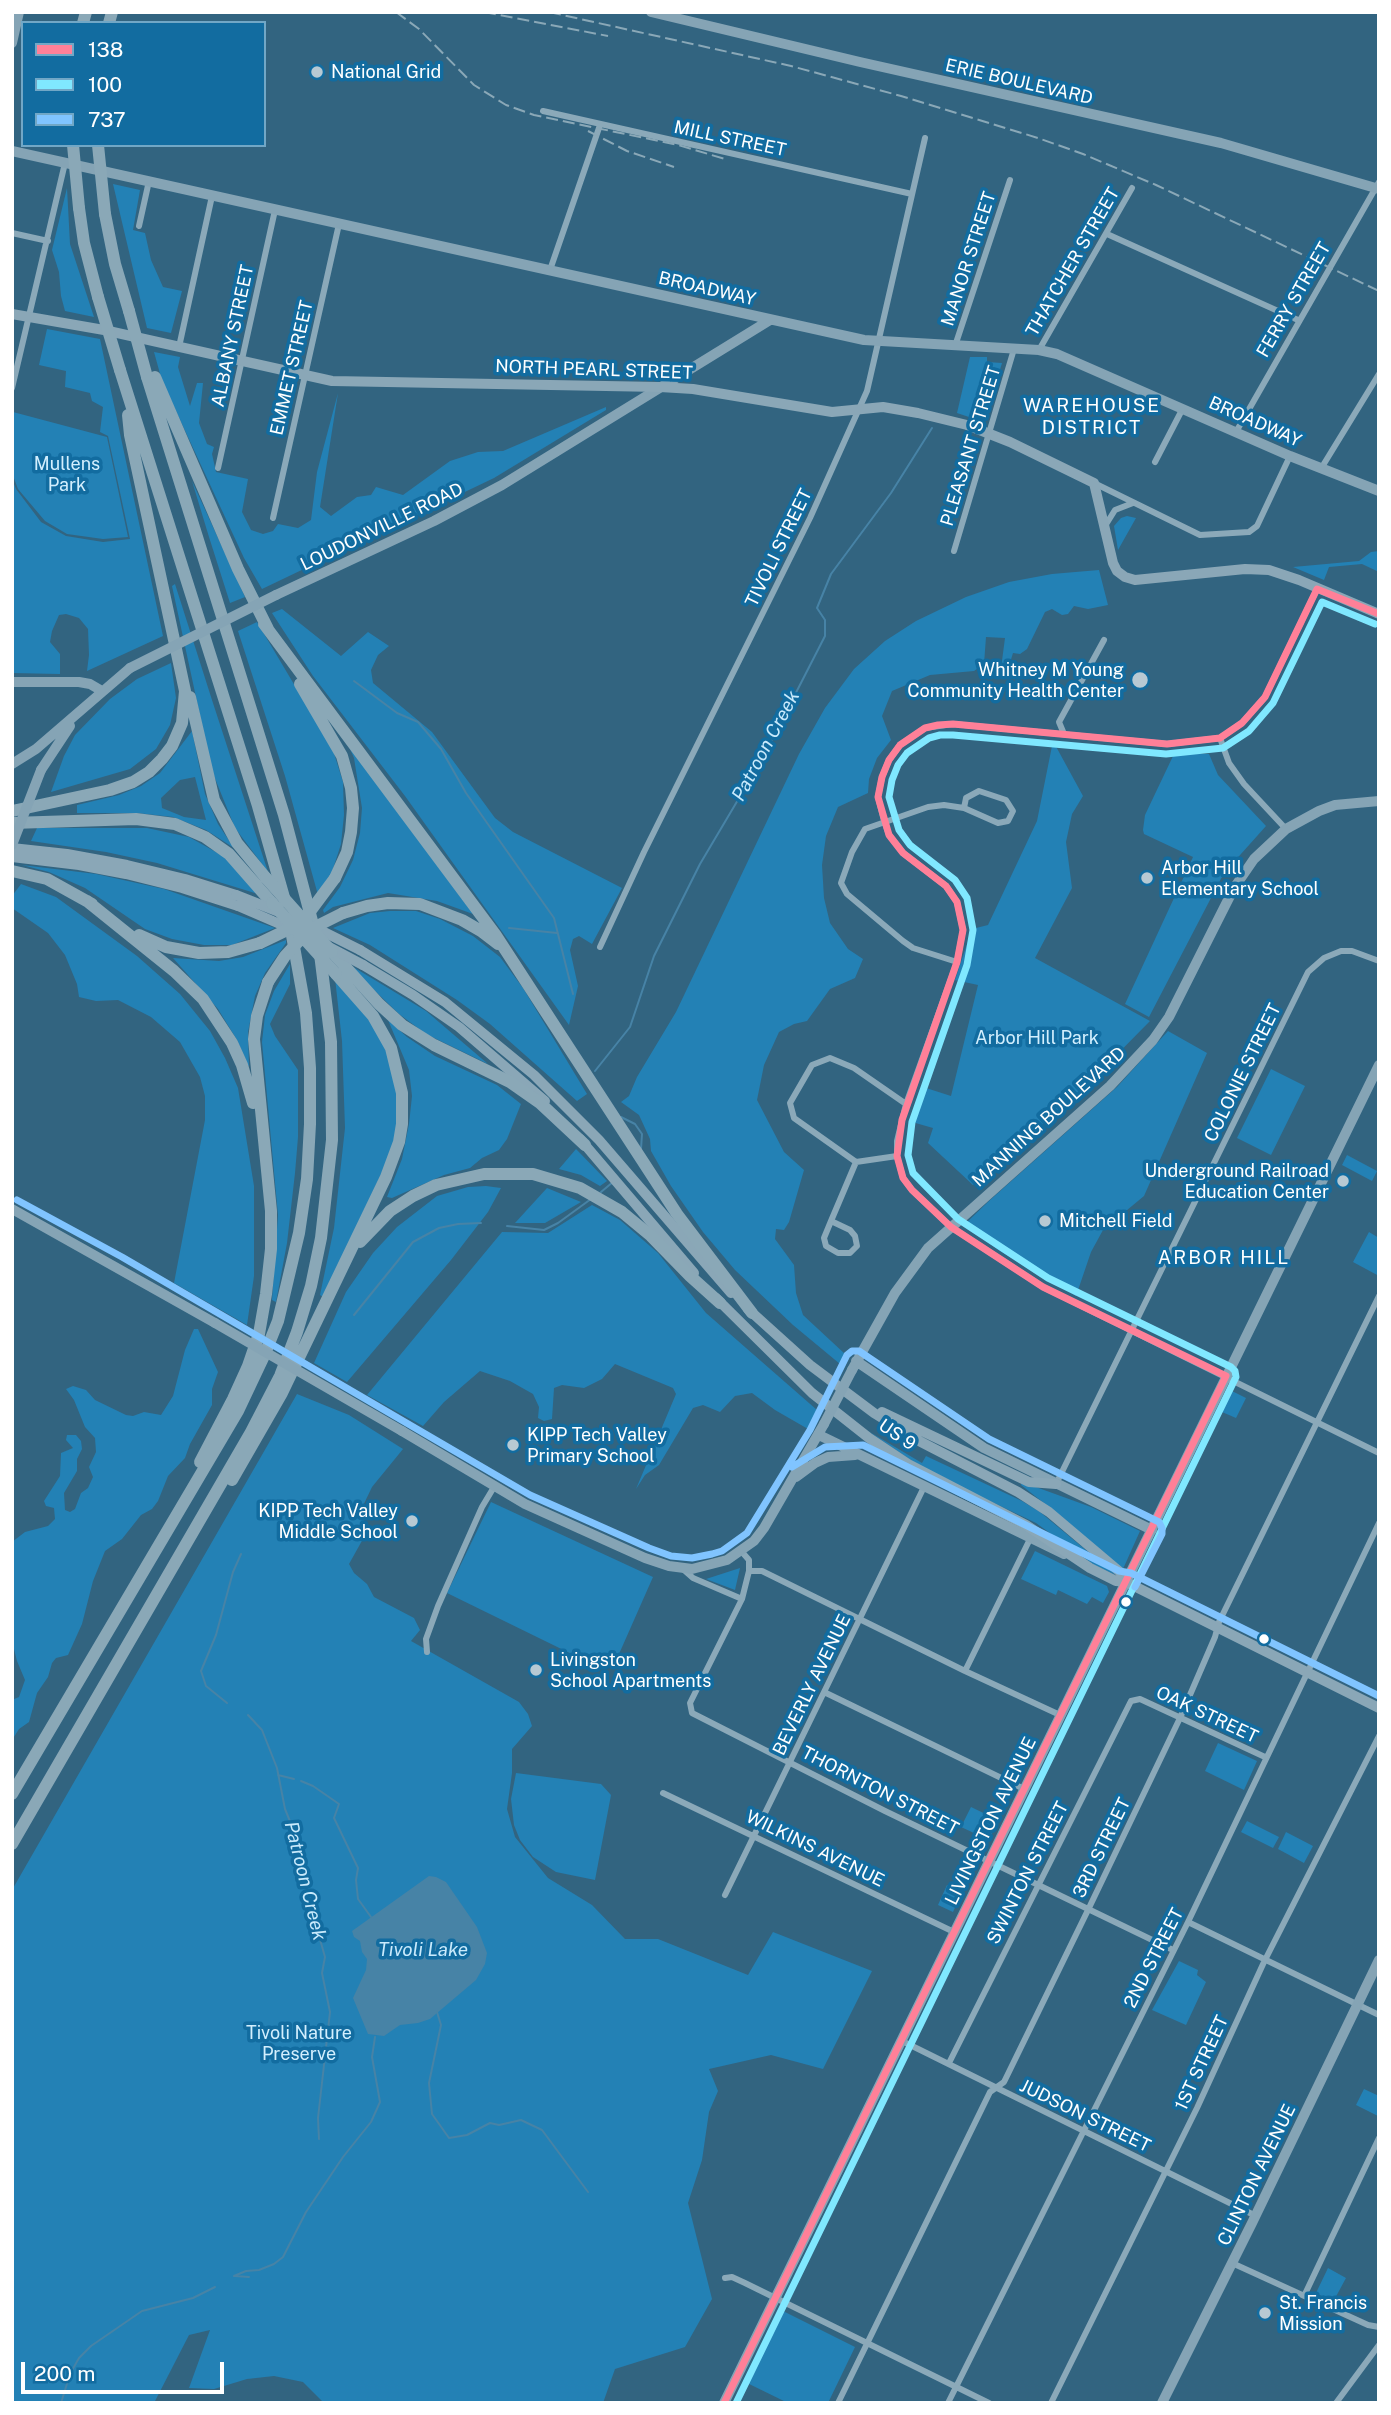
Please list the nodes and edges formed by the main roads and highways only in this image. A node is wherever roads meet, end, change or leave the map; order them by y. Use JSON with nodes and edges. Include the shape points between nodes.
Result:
{"nodes":[{"id":1,"x":73,"y":147,"type":"edge"},
{"id":2,"x":98,"y":147,"type":"edge"},
{"id":3,"x":12,"y":314,"type":"edge"},
{"id":4,"x":151,"y":376,"type":"junction"},
{"id":5,"x":125,"y":385,"type":"junction"},
{"id":6,"x":1379,"y":614,"type":"edge"},
{"id":7,"x":264,"y":624,"type":"junction"},
{"id":8,"x":181,"y":670,"type":"junction"},
{"id":9,"x":12,"y":811,"type":"edge"},
{"id":10,"x":12,"y":823,"type":"edge"},
{"id":11,"x":12,"y":846,"type":"edge"},
{"id":12,"x":12,"y":857,"type":"edge"},
{"id":13,"x":12,"y":871,"type":"edge"},
{"id":14,"x":88,"y":901,"type":"junction"},
{"id":15,"x":237,"y":901,"type":"junction"},
{"id":16,"x":514,"y":962,"type":"junction"},
{"id":17,"x":431,"y":1000,"type":"junction"},
{"id":18,"x":585,"y":1145,"type":"junction"},
{"id":19,"x":267,"y":1166,"type":"junction"},
{"id":20,"x":342,"y":1269,"type":"junction"},
{"id":21,"x":720,"y":1303,"type":"junction"},
{"id":22,"x":752,"y":1313,"type":"junction"},
{"id":23,"x":854,"y":1399,"type":"junction"},
{"id":24,"x":1056,"y":1484,"type":"road end"},
{"id":25,"x":168,"y":1526,"type":"junction"},
{"id":26,"x":1126,"y":1582,"type":"junction"},
{"id":27,"x":109,"y":1679,"type":"junction"},
{"id":28,"x":1379,"y":1708,"type":"edge"},
{"id":29,"x":12,"y":1794,"type":"edge"},
{"id":30,"x":12,"y":1844,"type":"edge"}],
"edges":[{"from":1,"to":5,"type":"highway","bridge":true,"via":[[84,243]]},
{"from":2,"to":4,"type":"highway","bridge":true,"via":[[115,264]]},
{"from":3,"to":6,"type":"main road","name":"NORTH PEARL STREET","via":[[343,381],[660,387],[832,412],[900,409],[967,425],[1094,483],[1114,567],[1130,579],[1254,569],[1285,574]]},
{"from":4,"to":7,"type":"highway"},
{"from":4,"to":27,"type":"highway","via":[[310,908],[329,1018],[333,1115],[321,1238],[289,1355],[256,1423]]},
{"from":5,"to":8,"type":"highway","via":[[130,435]]},
{"from":5,"to":25,"type":"highway","via":[[274,859],[298,960],[310,1068],[307,1179],[283,1304],[247,1394]]},
{"from":7,"to":14,"type":"highway","bridge":true,"via":[[345,766],[352,820],[347,852],[335,878],[309,913],[289,929],[260,943],[218,953],[178,951],[145,939]]},
{"from":7,"to":16,"type":"highway"},
{"from":8,"to":9,"type":"highway","via":[[182,723],[168,752],[149,772],[110,790]]},
{"from":8,"to":18,"type":"highway","bridge":true,"via":[[214,800],[230,833],[266,878],[386,1012],[409,1031],[510,1082]]},
{"from":10,"to":20,"type":"highway","bridge":true,"via":[[136,819],[175,824],[205,837],[221,848],[373,1016],[399,1074],[401,1133],[394,1159]]},
{"from":11,"to":15,"type":"main road","number":"US 9","via":[[115,862],[185,879]]},
{"from":12,"to":15,"type":"main road","number":"US 9","via":[[126,874]]},
{"from":13,"to":14,"type":"highway","via":[[47,879]]},
{"from":14,"to":19,"type":"highway","via":[[185,980],[218,1020],[242,1065]]},
{"from":15,"to":17,"type":"main road","number":"US 9","bridge":true},
{"from":15,"to":17,"type":"main road","number":"US 9","bridge":true,"via":[[312,926],[360,950]]},
{"from":16,"to":19,"type":"highway","bridge":true,"via":[[481,931],[430,907],[409,903],[366,905],[342,913],[300,940],[268,982],[254,1039]]},
{"from":16,"to":22,"type":"highway","via":[[677,1214]]},
{"from":17,"to":18,"type":"main road","number":"US 9","via":[[554,1110]]},
{"from":17,"to":22,"type":"main road","number":"US 9","via":[[507,1051],[565,1104],[715,1277]]},
{"from":18,"to":21,"type":"main road","number":"US 9"},
{"from":19,"to":25,"type":"highway","via":[[270,1261],[259,1334],[238,1388]]},
{"from":20,"to":21,"type":"highway","via":[[363,1237],[400,1204],[436,1185],[472,1175],[509,1172],[556,1179],[591,1193],[632,1219]]},
{"from":20,"to":27,"type":"highway","via":[[257,1440]]},
{"from":21,"to":26,"type":"main road","name":"US 9","number":"US 9","via":[[812,1393],[883,1448],[935,1480],[1038,1531],[1079,1561]]},
{"from":22,"to":23,"type":"main road","number":"US 9"},
{"from":23,"to":24,"type":"main road","via":[[1029,1482]]},
{"from":23,"to":26,"type":"main road","number":"US 9","via":[[921,1442],[1049,1512]]},
{"from":25,"to":29,"type":"highway"},
{"from":26,"to":28,"type":"main road","number":"US 9"},
{"from":27,"to":30,"type":"highway"}]}
